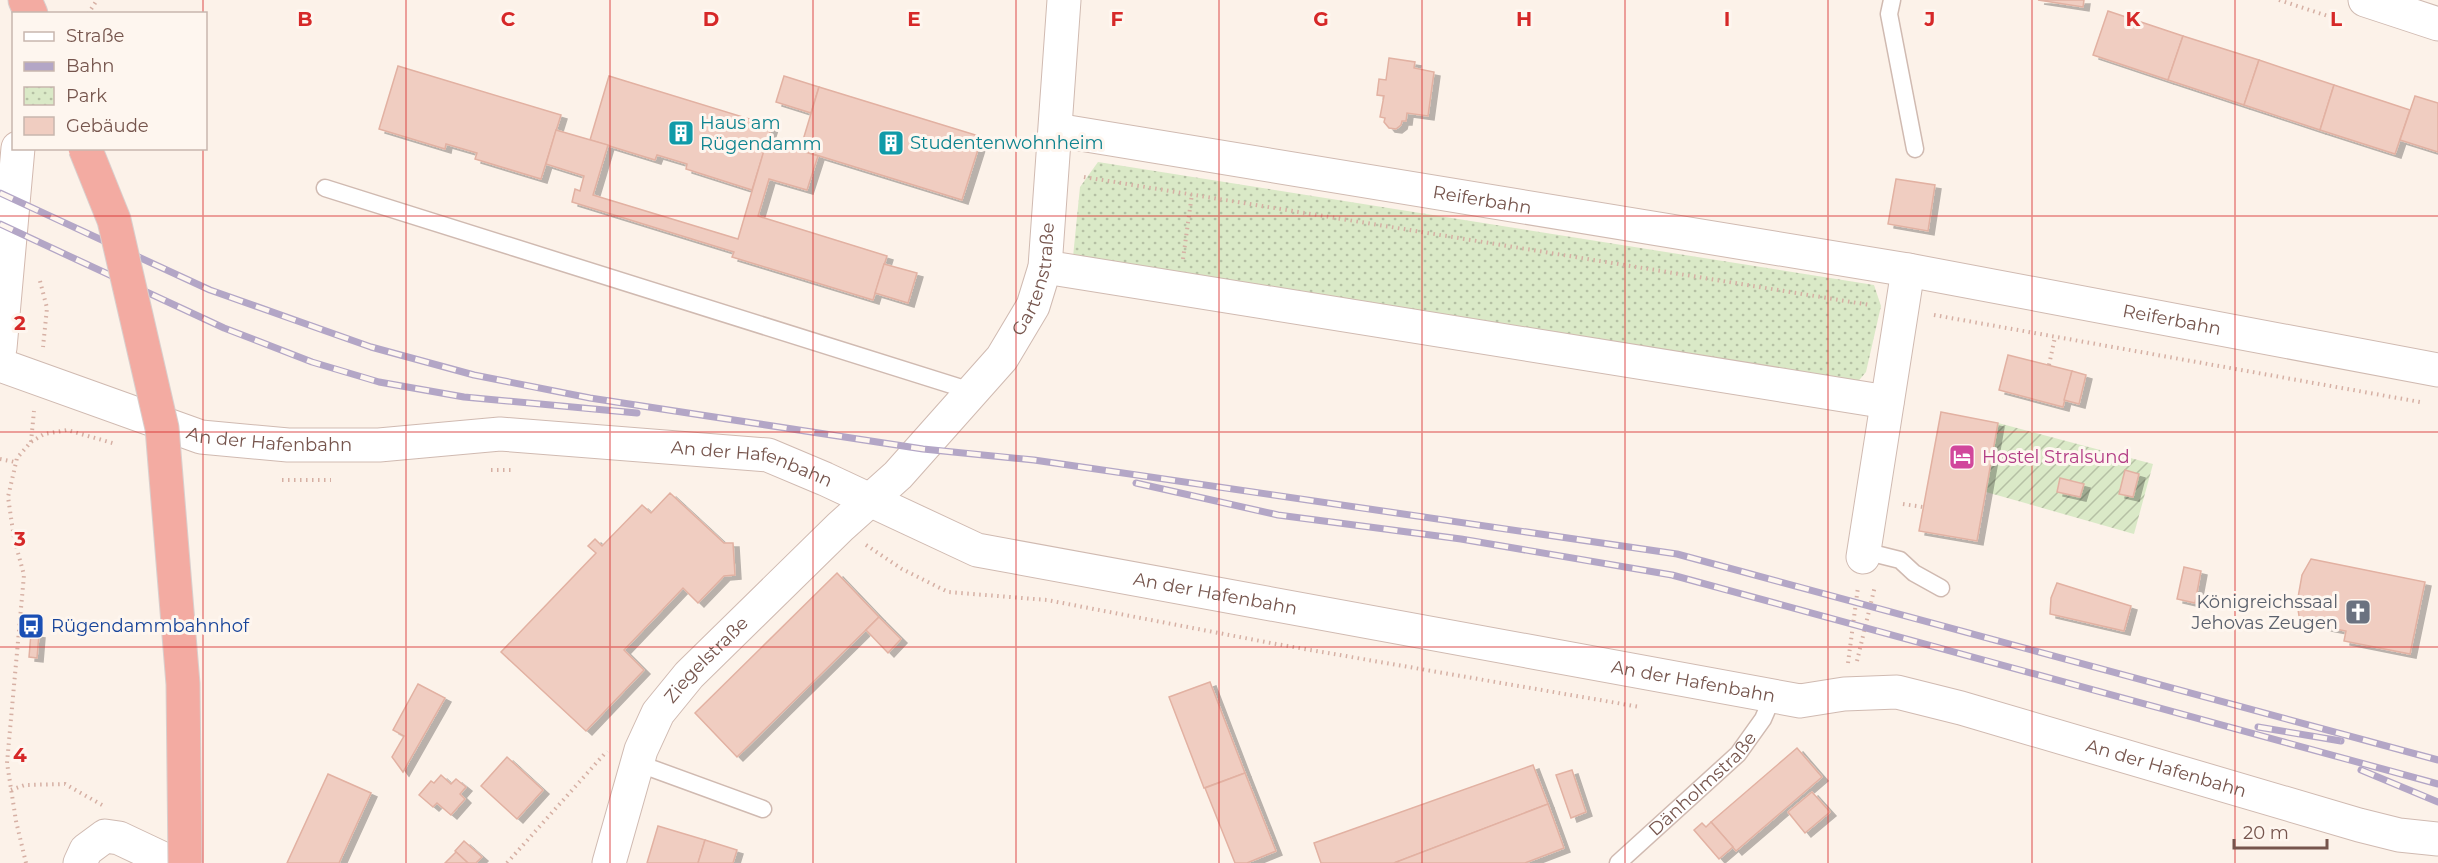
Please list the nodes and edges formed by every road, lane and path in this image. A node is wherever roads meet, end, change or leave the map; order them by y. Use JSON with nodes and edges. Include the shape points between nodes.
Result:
{"nodes":[{"id":1,"x":1064,"y":0,"type":"edge"},
{"id":2,"x":1892,"y":0,"type":"edge"},
{"id":3,"x":2365,"y":0,"type":"edge"},
{"id":4,"x":2438,"y":24,"type":"edge"},
{"id":5,"x":1056,"y":130,"type":"junction"},
{"id":6,"x":1915,"y":149,"type":"dead end"},
{"id":7,"x":18,"y":150,"type":"edge"},
{"id":8,"x":86,"y":150,"type":"edge"},
{"id":9,"x":1053,"y":172,"type":"junction"},
{"id":10,"x":325,"y":188,"type":"dead end"},
{"id":11,"x":1192,"y":194,"type":"junction"},
{"id":12,"x":1045,"y":267,"type":"junction"},
{"id":13,"x":1908,"y":270,"type":"junction"},
{"id":14,"x":1179,"y":288,"type":"junction"},
{"id":15,"x":1902,"y":309,"type":"junction"},
{"id":16,"x":0,"y":348,"type":"edge"},
{"id":17,"x":0,"y":365,"type":"edge"},
{"id":18,"x":2438,"y":370,"type":"edge"},
{"id":19,"x":971,"y":391,"type":"junction"},
{"id":20,"x":1887,"y":402,"type":"junction"},
{"id":21,"x":2428,"y":404,"type":"dead end"},
{"id":22,"x":31,"y":442,"type":"dead end"},
{"id":23,"x":0,"y":459,"type":"edge"},
{"id":24,"x":15,"y":462,"type":"junction"},
{"id":25,"x":869,"y":500,"type":"junction"},
{"id":26,"x":1863,"y":554,"type":"junction"},
{"id":27,"x":1941,"y":588,"type":"dead end"},
{"id":28,"x":1846,"y":671,"type":"dead end"},
{"id":29,"x":1773,"y":696,"type":"junction"},
{"id":30,"x":637,"y":763,"type":"junction"},
{"id":31,"x":763,"y":809,"type":"dead end"},
{"id":32,"x":2438,"y":839,"type":"edge"},
{"id":33,"x":26,"y":863,"type":"edge"},
{"id":34,"x":80,"y":863,"type":"edge"},
{"id":35,"x":172,"y":863,"type":"edge"},
{"id":36,"x":185,"y":863,"type":"edge"},
{"id":37,"x":609,"y":863,"type":"edge"},
{"id":38,"x":1618,"y":863,"type":"edge"}],
"edges":[{"from":1,"to":5,"type":"street","name":"Gartenstraße"},
{"from":2,"to":6,"type":"lane","via":[[1889,14]]},
{"from":3,"to":4,"type":"street"},
{"from":5,"to":9,"type":"street","name":"Gartenstraße"},
{"from":5,"to":13,"type":"street","name":"Reiferbahn"},
{"from":7,"to":16,"type":"street"},
{"from":8,"to":36,"type":"highway","bridge":true,"via":[[114,220],[162,428],[183,684]]},
{"from":9,"to":11,"type":"path"},
{"from":9,"to":12,"type":"street","name":"Gartenstraße"},
{"from":10,"to":19,"type":"lane"},
{"from":11,"to":14,"type":"path"},
{"from":11,"to":15,"type":"path"},
{"from":12,"to":14,"type":"street"},
{"from":12,"to":19,"type":"street","name":"Gartenstraße","via":[[1033,306],[1002,358]]},
{"from":13,"to":15,"type":"street"},
{"from":13,"to":18,"type":"street","name":"Reiferbahn"},
{"from":14,"to":20,"type":"street"},
{"from":15,"to":20,"type":"street"},
{"from":15,"to":21,"type":"path"},
{"from":17,"to":25,"type":"street","name":"An der Hafenbahn","via":[[201,437],[288,445],[379,445],[500,434],[768,455]]},
{"from":19,"to":25,"type":"street","name":"Gartenstraße","via":[[915,457]]},
{"from":20,"to":26,"type":"street"},
{"from":22,"to":24,"type":"path"},
{"from":23,"to":24,"type":"path"},
{"from":24,"to":33,"type":"path","via":[[8,496],[24,575],[8,763]]},
{"from":25,"to":29,"type":"street","name":"An der Hafenbahn","via":[[977,550]]},
{"from":25,"to":30,"type":"street","name":"Ziegelstraße","via":[[689,675],[658,713]]},
{"from":26,"to":27,"type":"lane","via":[[1900,560]]},
{"from":26,"to":28,"type":"path"},
{"from":29,"to":32,"type":"street","name":"An der Hafenbahn","via":[[1800,701],[1896,692],[1928,698],[2360,825]]},
{"from":29,"to":38,"type":"lane","name":"Dänholmstraße","via":[[1763,719],[1738,754]]},
{"from":30,"to":31,"type":"lane"},
{"from":30,"to":37,"type":"street","name":"Ziegelstraße"},
{"from":34,"to":35,"type":"street","via":[[86,850],[105,836],[119,838]]}]}
